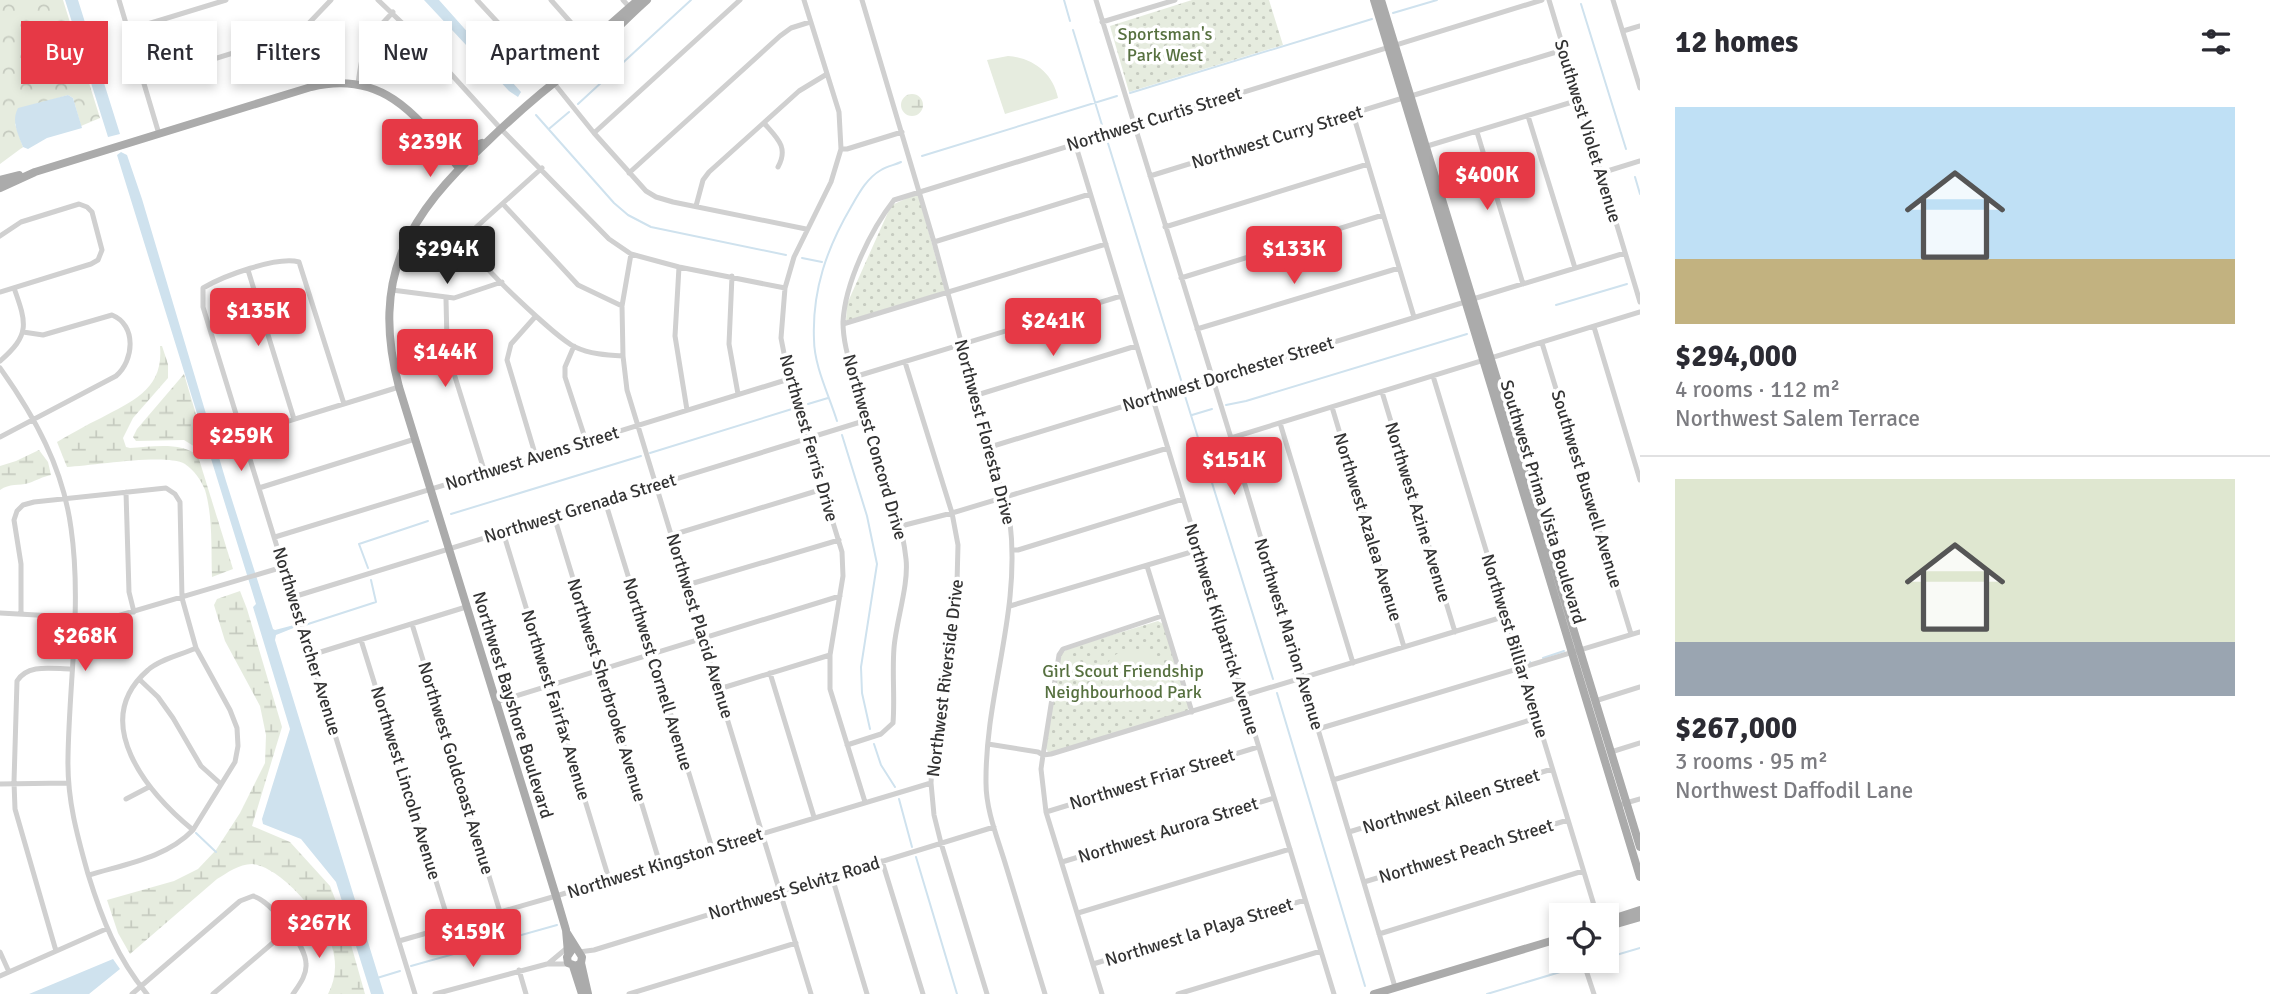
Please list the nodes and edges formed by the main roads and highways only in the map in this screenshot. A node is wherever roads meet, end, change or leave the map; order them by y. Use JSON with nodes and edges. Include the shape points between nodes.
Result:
{"nodes":[{"id":1,"x":638,"y":0,"type":"edge"},
{"id":2,"x":648,"y":0,"type":"edge"},
{"id":3,"x":1374,"y":0,"type":"edge"},
{"id":4,"x":1381,"y":0,"type":"edge"},
{"id":5,"x":632,"y":10,"type":"junction"},
{"id":6,"x":618,"y":21,"type":"edge"},
{"id":7,"x":621,"y":21,"type":"edge"},
{"id":8,"x":1392,"y":46,"type":"junction"},
{"id":9,"x":551,"y":84,"type":"edge"},
{"id":10,"x":434,"y":137,"type":"junction"},
{"id":11,"x":488,"y":141,"type":"junction"},
{"id":12,"x":1423,"y":148,"type":"junction"},
{"id":13,"x":459,"y":168,"type":"junction"},
{"id":14,"x":35,"y":172,"type":"junction"},
{"id":15,"x":0,"y":180,"type":"edge"},
{"id":16,"x":0,"y":188,"type":"edge"},
{"id":17,"x":1470,"y":299,"type":"junction"},
{"id":18,"x":1576,"y":651,"type":"junction"},
{"id":19,"x":1623,"y":804,"type":"junction"},
{"id":20,"x":1640,"y":847,"type":"edge"},
{"id":21,"x":1640,"y":877,"type":"edge"},
{"id":22,"x":1640,"y":910,"type":"edge"},
{"id":23,"x":1619,"y":917,"type":"edge"},
{"id":24,"x":1640,"y":917,"type":"edge"},
{"id":25,"x":1619,"y":923,"type":"edge"},
{"id":26,"x":1549,"y":942,"type":"edge"},
{"id":27,"x":572,"y":952,"type":"junction"},
{"id":28,"x":576,"y":963,"type":"junction"},
{"id":29,"x":582,"y":994,"type":"edge"},
{"id":30,"x":588,"y":994,"type":"edge"},
{"id":31,"x":1374,"y":994,"type":"edge"}],
"edges":[{"from":1,"to":5,"type":"main road"},
{"from":2,"to":5,"type":"main road"},
{"from":3,"to":8,"type":"main road"},
{"from":4,"to":8,"type":"main road"},
{"from":5,"to":6,"type":"main road"},
{"from":5,"to":7,"type":"main road"},
{"from":8,"to":12,"type":"main road"},
{"from":9,"to":11,"type":"main road","name":"Northwest Bayshore Boulevard"},
{"from":10,"to":11,"type":"main road","via":[[462,150]]},
{"from":10,"to":13,"type":"main road"},
{"from":10,"to":14,"type":"main road","via":[[381,91],[323,84]]},
{"from":11,"to":13,"type":"main road","name":"Northwest Bayshore Boulevard"},
{"from":12,"to":17,"type":"main road"},
{"from":12,"to":17,"type":"main road","via":[[1452,257]]},
{"from":13,"to":27,"type":"main road","name":"Northwest Bayshore Boulevard","via":[[420,215],[399,260],[392,290],[391,344],[399,387]]},
{"from":14,"to":15,"type":"main road"},
{"from":14,"to":16,"type":"main road"},
{"from":17,"to":18,"type":"main road","name":"Southwest Prima Vista Boulevard"},
{"from":18,"to":19,"type":"main road"},
{"from":18,"to":19,"type":"main road","via":[[1611,752]]},
{"from":19,"to":20,"type":"main road"},
{"from":19,"to":21,"type":"main road"},
{"from":22,"to":23,"type":"main road"},
{"from":24,"to":25,"type":"main road"},
{"from":26,"to":31,"type":"main road"},
{"from":27,"to":28,"type":"main road"},
{"from":27,"to":28,"type":"main road","via":[[567,959]]},
{"from":28,"to":29,"type":"main road"},
{"from":28,"to":30,"type":"main road"}]}
